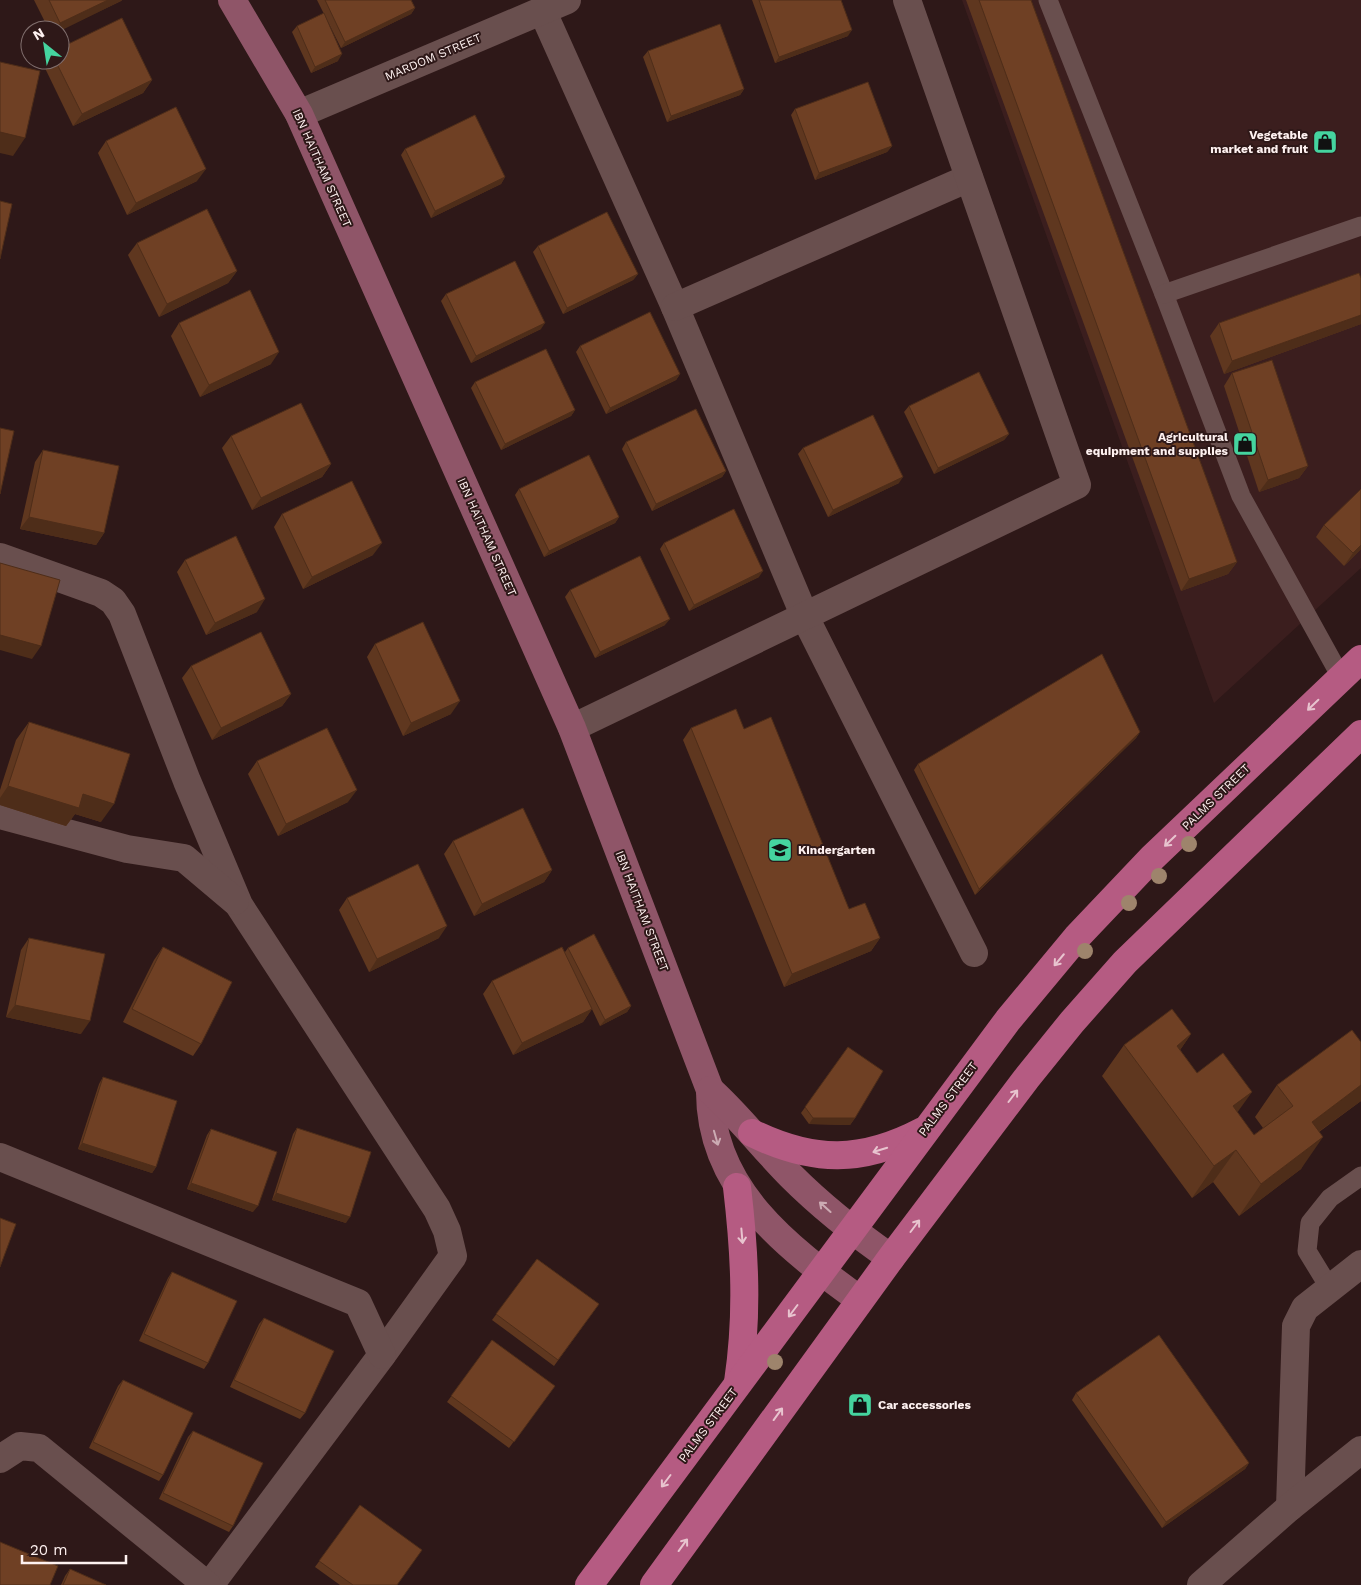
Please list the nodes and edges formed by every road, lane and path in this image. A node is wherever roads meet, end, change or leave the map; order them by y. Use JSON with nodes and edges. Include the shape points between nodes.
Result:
{"nodes":[{"id":1,"x":232,"y":0,"type":"edge"},
{"id":2,"x":567,"y":0,"type":"edge"},
{"id":3,"x":907,"y":0,"type":"edge"},
{"id":4,"x":1048,"y":0,"type":"edge"},
{"id":5,"x":542,"y":10,"type":"junction"},
{"id":6,"x":299,"y":114,"type":"junction"},
{"id":7,"x":969,"y":178,"type":"junction"},
{"id":8,"x":1361,"y":226,"type":"edge"},
{"id":9,"x":1164,"y":294,"type":"junction"},
{"id":10,"x":675,"y":307,"type":"junction"},
{"id":11,"x":0,"y":557,"type":"edge"},
{"id":12,"x":805,"y":617,"type":"junction"},
{"id":13,"x":1351,"y":668,"type":"edge"},
{"id":14,"x":572,"y":728,"type":"junction"},
{"id":15,"x":1361,"y":734,"type":"edge"},
{"id":16,"x":0,"y":815,"type":"edge"},
{"id":17,"x":239,"y":905,"type":"junction"},
{"id":18,"x":974,"y":953,"type":"dead end"},
{"id":19,"x":710,"y":1090,"type":"junction"},
{"id":20,"x":924,"y":1130,"type":"junction"},
{"id":21,"x":752,"y":1133,"type":"junction"},
{"id":22,"x":0,"y":1157,"type":"edge"},
{"id":23,"x":1361,"y":1176,"type":"edge"},
{"id":24,"x":737,"y":1187,"type":"junction"},
{"id":25,"x":852,"y":1231,"type":"junction"},
{"id":26,"x":891,"y":1258,"type":"junction"},
{"id":27,"x":1361,"y":1264,"type":"edge"},
{"id":28,"x":822,"y":1272,"type":"junction"},
{"id":29,"x":1329,"y":1287,"type":"junction"},
{"id":30,"x":860,"y":1300,"type":"junction"},
{"id":31,"x":382,"y":1356,"type":"junction"},
{"id":32,"x":737,"y":1385,"type":"junction"},
{"id":33,"x":1361,"y":1450,"type":"edge"},
{"id":34,"x":0,"y":1459,"type":"edge"},
{"id":35,"x":1290,"y":1507,"type":"junction"},
{"id":36,"x":209,"y":1585,"type":"edge"},
{"id":37,"x":589,"y":1585,"type":"edge"},
{"id":38,"x":654,"y":1585,"type":"edge"},
{"id":39,"x":1201,"y":1585,"type":"edge"}],
"edges":[{"from":1,"to":6,"type":"main road","name":"IBN HAITHAM STREET"},
{"from":2,"to":5,"type":"street","name":"MARDOM STREET"},
{"from":3,"to":7,"type":"street"},
{"from":4,"to":9,"type":"lane"},
{"from":5,"to":6,"type":"street","name":"MARDOM STREET"},
{"from":5,"to":10,"type":"street"},
{"from":6,"to":14,"type":"main road","name":"IBN HAITHAM STREET"},
{"from":7,"to":10,"type":"street"},
{"from":7,"to":12,"type":"street","via":[[1077,485]]},
{"from":8,"to":9,"type":"lane"},
{"from":9,"to":13,"type":"lane","via":[[1241,496]]},
{"from":10,"to":12,"type":"street"},
{"from":11,"to":17,"type":"street","via":[[101,593],[113,601],[122,614]]},
{"from":12,"to":14,"type":"street"},
{"from":12,"to":18,"type":"street"},
{"from":13,"to":20,"type":"main road","name":"PALMS STREET","one_way":true,"via":[[1152,858],[1077,938],[1008,1020]]},
{"from":14,"to":19,"type":"main road","name":"IBN HAITHAM STREET"},
{"from":26,"to":15,"type":"main road","one_way":true,"via":[[1026,1079],[1114,976]]},
{"from":16,"to":17,"type":"street","via":[[127,849],[184,858]]},
{"from":17,"to":31,"type":"street","via":[[437,1209],[447,1231],[452,1256]]},
{"from":19,"to":21,"type":"main road"},
{"from":19,"to":24,"type":"main road","one_way":true,"via":[[715,1138]]},
{"from":20,"to":21,"type":"main road","one_way":true,"via":[[897,1145],[839,1156],[808,1154],[779,1146]]},
{"from":20,"to":25,"type":"main road","name":"PALMS STREET"},
{"from":25,"to":21,"type":"main road","one_way":true,"via":[[791,1176]]},
{"from":22,"to":31,"type":"street","via":[[358,1303]]},
{"from":23,"to":29,"type":"lane","via":[[1330,1198],[1310,1223],[1307,1251]]},
{"from":24,"to":28,"type":"main road","via":[[759,1215]]},
{"from":24,"to":32,"type":"main road","one_way":true,"via":[[746,1268],[746,1308]]},
{"from":25,"to":26,"type":"main road"},
{"from":25,"to":28,"type":"main road","name":"PALMS STREET"},
{"from":26,"to":30,"type":"main road"},
{"from":27,"to":29,"type":"street"},
{"from":28,"to":30,"type":"main road"},
{"from":28,"to":32,"type":"main road","name":"PALMS STREET","one_way":true},
{"from":29,"to":35,"type":"street","via":[[1305,1308],[1296,1326]]},
{"from":38,"to":30,"type":"main road","one_way":true},
{"from":31,"to":36,"type":"street"},
{"from":32,"to":37,"type":"main road","name":"PALMS STREET","one_way":true},
{"from":33,"to":35,"type":"street"},
{"from":34,"to":36,"type":"street","via":[[20,1446],[39,1448]]},
{"from":35,"to":39,"type":"street"}]}
